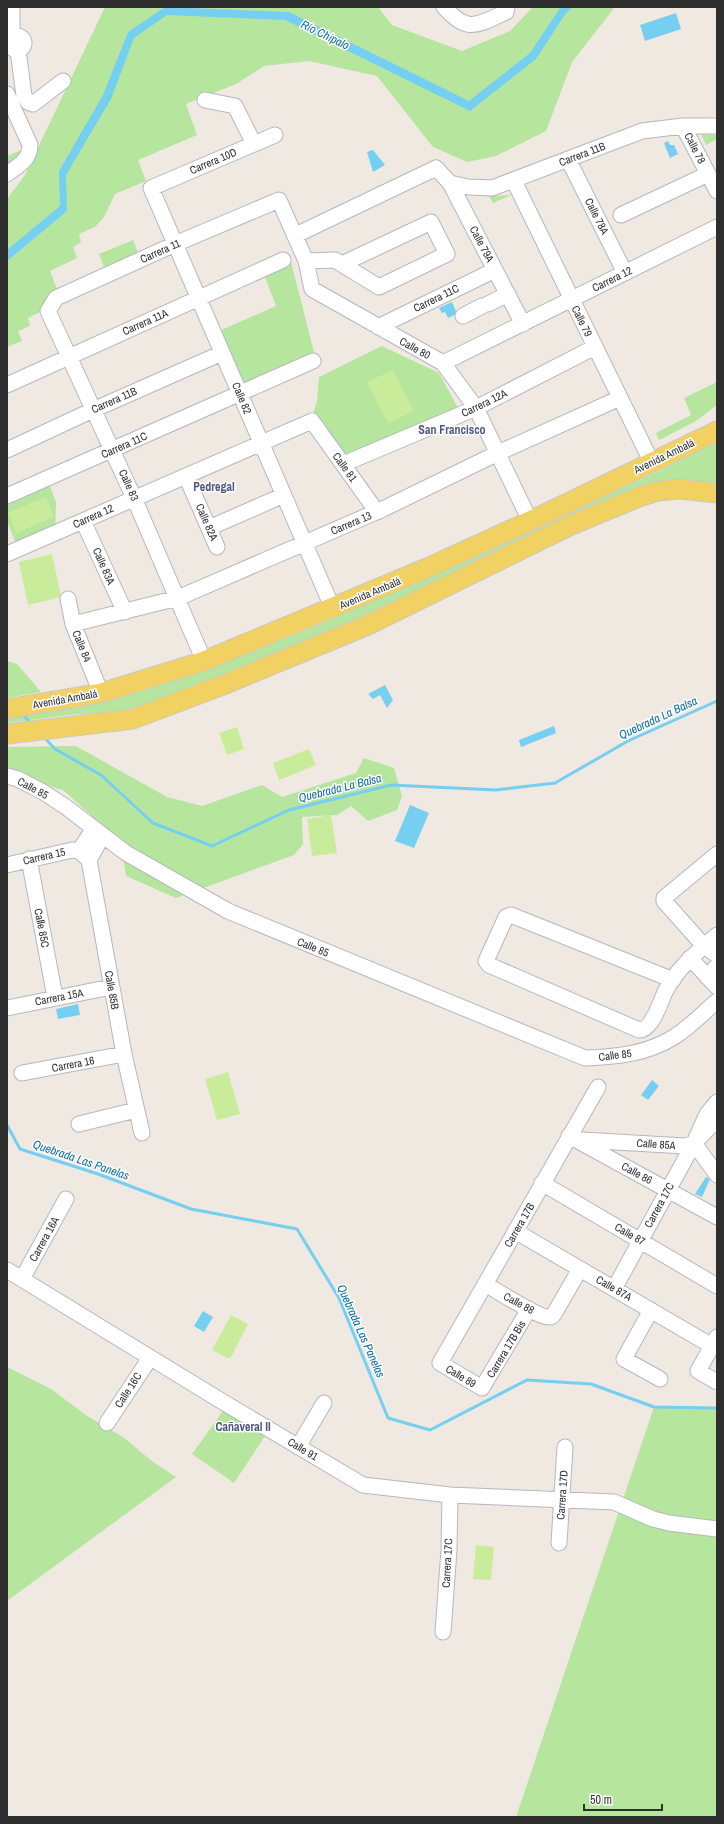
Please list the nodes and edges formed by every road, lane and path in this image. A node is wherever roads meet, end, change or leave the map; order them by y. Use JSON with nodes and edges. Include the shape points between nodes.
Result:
{"nodes":[{"id":1,"x":12,"y":7,"type":"edge"},
{"id":2,"x":507,"y":7,"type":"edge"},
{"id":3,"x":448,"y":12,"type":"edge"},
{"id":4,"x":63,"y":81,"type":"dead end"},
{"id":5,"x":7,"y":94,"type":"edge"},
{"id":6,"x":205,"y":100,"type":"dead end"},
{"id":7,"x":684,"y":126,"type":"junction"},
{"id":8,"x":717,"y":126,"type":"edge"},
{"id":9,"x":275,"y":135,"type":"dead end"},
{"id":10,"x":254,"y":144,"type":"junction"},
{"id":11,"x":568,"y":159,"type":"junction"},
{"id":12,"x":7,"y":174,"type":"edge"},
{"id":13,"x":708,"y":174,"type":"junction"},
{"id":14,"x":514,"y":181,"type":"junction"},
{"id":15,"x":450,"y":183,"type":"junction"},
{"id":16,"x":151,"y":188,"type":"joint"},
{"id":17,"x":717,"y":191,"type":"edge"},
{"id":18,"x":279,"y":200,"type":"joint"},
{"id":19,"x":621,"y":215,"type":"dead end"},
{"id":20,"x":717,"y":227,"type":"edge"},
{"id":21,"x":296,"y":235,"type":"junction"},
{"id":22,"x":175,"y":244,"type":"junction"},
{"id":23,"x":283,"y":260,"type":"dead end"},
{"id":24,"x":306,"y":261,"type":"junction"},
{"id":25,"x":342,"y":264,"type":"junction"},
{"id":26,"x":495,"y":270,"type":"junction"},
{"id":27,"x":625,"y":273,"type":"junction"},
{"id":28,"x":508,"y":294,"type":"junction"},
{"id":29,"x":198,"y":298,"type":"junction"},
{"id":30,"x":572,"y":300,"type":"junction"},
{"id":31,"x":48,"y":311,"type":"joint"},
{"id":32,"x":463,"y":316,"type":"dead end"},
{"id":33,"x":523,"y":324,"type":"junction"},
{"id":34,"x":378,"y":327,"type":"junction"},
{"id":35,"x":595,"y":347,"type":"junction"},
{"id":36,"x":222,"y":353,"type":"junction"},
{"id":37,"x":68,"y":357,"type":"junction"},
{"id":38,"x":313,"y":361,"type":"dead end"},
{"id":39,"x":443,"y":363,"type":"junction"},
{"id":40,"x":7,"y":385,"type":"edge"},
{"id":41,"x":240,"y":393,"type":"junction"},
{"id":42,"x":620,"y":398,"type":"junction"},
{"id":43,"x":476,"y":408,"type":"junction"},
{"id":44,"x":93,"y":410,"type":"junction"},
{"id":45,"x":312,"y":422,"type":"joint"},
{"id":46,"x":717,"y":430,"type":"edge"},
{"id":47,"x":262,"y":443,"type":"junction"},
{"id":48,"x":7,"y":450,"type":"edge"},
{"id":49,"x":113,"y":450,"type":"junction"},
{"id":50,"x":498,"y":453,"type":"junction"},
{"id":51,"x":651,"y":461,"type":"junction"},
{"id":52,"x":348,"y":462,"type":"dead end"},
{"id":53,"x":186,"y":476,"type":"junction"},
{"id":54,"x":717,"y":493,"type":"edge"},
{"id":55,"x":284,"y":495,"type":"junction"},
{"id":56,"x":7,"y":496,"type":"edge"},
{"id":57,"x":134,"y":498,"type":"junction"},
{"id":58,"x":377,"y":512,"type":"junction"},
{"id":59,"x":83,"y":521,"type":"junction"},
{"id":60,"x":530,"y":521,"type":"junction"},
{"id":61,"x":209,"y":528,"type":"junction"},
{"id":62,"x":304,"y":542,"type":"junction"},
{"id":63,"x":217,"y":547,"type":"dead end"},
{"id":64,"x":7,"y":554,"type":"edge"},
{"id":65,"x":178,"y":598,"type":"junction"},
{"id":66,"x":68,"y":599,"type":"dead end"},
{"id":67,"x":333,"y":609,"type":"junction"},
{"id":68,"x":124,"y":612,"type":"junction"},
{"id":69,"x":73,"y":624,"type":"junction"},
{"id":70,"x":204,"y":661,"type":"junction"},
{"id":71,"x":101,"y":693,"type":"junction"},
{"id":72,"x":7,"y":709,"type":"edge"},
{"id":73,"x":7,"y":734,"type":"edge"},
{"id":74,"x":7,"y":776,"type":"edge"},
{"id":75,"x":98,"y":831,"type":"junction"},
{"id":76,"x":717,"y":854,"type":"edge"},
{"id":77,"x":84,"y":856,"type":"junction"},
{"id":78,"x":29,"y":859,"type":"junction"},
{"id":79,"x":7,"y":865,"type":"edge"},
{"id":80,"x":717,"y":935,"type":"edge"},
{"id":81,"x":704,"y":946,"type":"junction"},
{"id":82,"x":717,"y":955,"type":"edge"},
{"id":83,"x":690,"y":958,"type":"junction"},
{"id":84,"x":714,"y":977,"type":"edge"},
{"id":85,"x":673,"y":980,"type":"junction"},
{"id":86,"x":112,"y":987,"type":"junction"},
{"id":87,"x":56,"y":997,"type":"junction"},
{"id":88,"x":717,"y":1001,"type":"edge"},
{"id":89,"x":7,"y":1008,"type":"edge"},
{"id":90,"x":124,"y":1054,"type":"junction"},
{"id":91,"x":22,"y":1073,"type":"dead end"},
{"id":92,"x":598,"y":1087,"type":"dead end"},
{"id":93,"x":717,"y":1102,"type":"edge"},
{"id":94,"x":136,"y":1110,"type":"junction"},
{"id":95,"x":717,"y":1120,"type":"edge"},
{"id":96,"x":79,"y":1124,"type":"dead end"},
{"id":97,"x":142,"y":1133,"type":"dead end"},
{"id":98,"x":574,"y":1138,"type":"junction"},
{"id":99,"x":694,"y":1143,"type":"junction"},
{"id":100,"x":717,"y":1175,"type":"edge"},
{"id":101,"x":542,"y":1183,"type":"junction"},
{"id":102,"x":668,"y":1190,"type":"junction"},
{"id":103,"x":66,"y":1199,"type":"dead end"},
{"id":104,"x":717,"y":1217,"type":"edge"},
{"id":105,"x":515,"y":1231,"type":"junction"},
{"id":106,"x":640,"y":1240,"type":"junction"},
{"id":107,"x":580,"y":1268,"type":"junction"},
{"id":108,"x":7,"y":1270,"type":"edge"},
{"id":109,"x":22,"y":1279,"type":"junction"},
{"id":110,"x":485,"y":1284,"type":"junction"},
{"id":111,"x":717,"y":1286,"type":"edge"},
{"id":112,"x":614,"y":1289,"type":"junction"},
{"id":113,"x":529,"y":1309,"type":"junction"},
{"id":114,"x":651,"y":1310,"type":"junction"},
{"id":115,"x":714,"y":1341,"type":"edge"},
{"id":116,"x":150,"y":1358,"type":"junction"},
{"id":117,"x":440,"y":1363,"type":"joint"},
{"id":118,"x":660,"y":1379,"type":"dead end"},
{"id":119,"x":717,"y":1382,"type":"edge"},
{"id":120,"x":482,"y":1388,"type":"joint"},
{"id":121,"x":324,"y":1403,"type":"dead end"},
{"id":122,"x":107,"y":1423,"type":"dead end"},
{"id":123,"x":298,"y":1447,"type":"junction"},
{"id":124,"x":565,"y":1447,"type":"dead end"},
{"id":125,"x":450,"y":1495,"type":"junction"},
{"id":126,"x":562,"y":1498,"type":"junction"},
{"id":127,"x":717,"y":1529,"type":"edge"},
{"id":128,"x":559,"y":1543,"type":"dead end"},
{"id":129,"x":443,"y":1632,"type":"dead end"}],
"edges":[{"from":1,"to":4,"type":"street","via":[[15,44],[24,96],[28,102],[33,104]]},
{"from":2,"to":3,"type":"street","via":[[506,12],[477,26],[463,23]]},
{"from":5,"to":12,"type":"street","via":[[30,145],[26,160]]},
{"from":6,"to":10,"type":"street","via":[[235,106]]},
{"from":7,"to":8,"type":"street","name":"Carrera 11B"},
{"from":7,"to":11,"type":"street","name":"Carrera 11B","via":[[642,131]]},
{"from":7,"to":13,"type":"street","name":"Calle 78"},
{"from":9,"to":10,"type":"street","name":"Carrera 10D"},
{"from":10,"to":16,"type":"street","name":"Carrera 10D"},
{"from":11,"to":14,"type":"street","name":"Carrera 11B"},
{"from":11,"to":27,"type":"street","name":"Calle 78A"},
{"from":13,"to":17,"type":"street","name":"Calle 78"},
{"from":13,"to":19,"type":"street"},
{"from":14,"to":15,"type":"street","name":"Carrera 11B","via":[[492,188]]},
{"from":14,"to":30,"type":"street","name":"Calle 79"},
{"from":15,"to":21,"type":"street","name":"Calle 79A","via":[[436,168]]},
{"from":15,"to":26,"type":"street","name":"Calle 79A"},
{"from":16,"to":22,"type":"street","name":"Calle 82"},
{"from":18,"to":21,"type":"street","name":"Calle 80"},
{"from":18,"to":22,"type":"street","name":"Carrera 11"},
{"from":20,"to":27,"type":"street","name":"Carrera 12"},
{"from":21,"to":24,"type":"street","name":"Calle 80"},
{"from":22,"to":29,"type":"street","name":"Calle 82"},
{"from":22,"to":31,"type":"street","name":"Carrera 11","via":[[56,298]]},
{"from":23,"to":29,"type":"street","name":"Carrera 11A"},
{"from":24,"to":25,"type":"street","via":[[335,260]]},
{"from":24,"to":34,"type":"street","name":"Calle 80","via":[[312,289]]},
{"from":25,"to":25,"type":"street","via":[[379,287],[447,254],[431,222]]},
{"from":26,"to":28,"type":"street","name":"Calle 79A"},
{"from":26,"to":34,"type":"street","name":"Carrera 11C"},
{"from":27,"to":30,"type":"street","name":"Carrera 12"},
{"from":28,"to":32,"type":"street"},
{"from":28,"to":33,"type":"street","name":"Calle 79A"},
{"from":29,"to":36,"type":"street","name":"Calle 82"},
{"from":29,"to":37,"type":"street","name":"Carrera 11A"},
{"from":30,"to":33,"type":"street","name":"Carrera 12"},
{"from":30,"to":35,"type":"street","name":"Calle 79"},
{"from":31,"to":37,"type":"street","name":"Calle 83"},
{"from":33,"to":39,"type":"street","name":"Carrera 12"},
{"from":34,"to":39,"type":"street","name":"Calle 80"},
{"from":35,"to":42,"type":"street","name":"Calle 79"},
{"from":35,"to":43,"type":"street","name":"Carrera 12A"},
{"from":36,"to":41,"type":"street","name":"Calle 82"},
{"from":36,"to":44,"type":"street","name":"Carrera 11B"},
{"from":37,"to":40,"type":"street","name":"Carrera 11A"},
{"from":37,"to":44,"type":"street","name":"Calle 83"},
{"from":38,"to":41,"type":"street","name":"Carrera 11C"},
{"from":39,"to":43,"type":"street","name":"Calle 80"},
{"from":41,"to":47,"type":"street","name":"Calle 82"},
{"from":41,"to":49,"type":"street","name":"Carrera 11C"},
{"from":42,"to":50,"type":"street","name":"Carrera 13"},
{"from":42,"to":51,"type":"street","name":"Calle 79"},
{"from":43,"to":50,"type":"street","name":"Calle 80"},
{"from":43,"to":52,"type":"street","name":"Carrera 12A"},
{"from":44,"to":48,"type":"street","name":"Carrera 11B"},
{"from":44,"to":49,"type":"street","name":"Calle 83"},
{"from":45,"to":47,"type":"street","name":"Carrera 12"},
{"from":45,"to":58,"type":"street","name":"Calle 81"},
{"from":46,"to":51,"type":"main road","name":"Avenida Ambalá"},
{"from":47,"to":53,"type":"street","name":"Carrera 12"},
{"from":47,"to":55,"type":"street","name":"Calle 82"},
{"from":49,"to":56,"type":"street","name":"Carrera 11C"},
{"from":49,"to":57,"type":"street","name":"Calle 83"},
{"from":50,"to":58,"type":"street","name":"Carrera 13"},
{"from":50,"to":60,"type":"street","name":"Calle 80"},
{"from":51,"to":60,"type":"main road","name":"Avenida Ambalá"},
{"from":53,"to":57,"type":"street","name":"Carrera 12"},
{"from":53,"to":61,"type":"street","name":"Calle 82A"},
{"from":54,"to":73,"type":"main road","via":[[679,489],[658,491],[639,497],[569,526],[368,625],[133,719]]},
{"from":55,"to":61,"type":"street"},
{"from":55,"to":62,"type":"street","name":"Calle 82"},
{"from":57,"to":59,"type":"street","name":"Carrera 12"},
{"from":57,"to":65,"type":"street","name":"Calle 83"},
{"from":58,"to":62,"type":"street","name":"Carrera 13"},
{"from":59,"to":64,"type":"street","name":"Carrera 12"},
{"from":59,"to":68,"type":"street","name":"Calle 83A"},
{"from":60,"to":67,"type":"main road","name":"Avenida Ambalá"},
{"from":61,"to":63,"type":"street","name":"Calle 82A"},
{"from":62,"to":65,"type":"street","name":"Carrera 13"},
{"from":62,"to":67,"type":"street","name":"Calle 82"},
{"from":65,"to":68,"type":"street","name":"Carrera 13"},
{"from":65,"to":70,"type":"street","name":"Calle 83"},
{"from":66,"to":69,"type":"street","name":"Calle 84"},
{"from":67,"to":70,"type":"main road","name":"Avenida Ambalá"},
{"from":68,"to":69,"type":"street","name":"Carrera 13"},
{"from":69,"to":71,"type":"street","name":"Calle 84"},
{"from":70,"to":71,"type":"main road","name":"Avenida Ambalá"},
{"from":71,"to":72,"type":"main road","name":"Avenida Ambalá"},
{"from":74,"to":75,"type":"street","name":"Calle 85","via":[[43,792]]},
{"from":75,"to":77,"type":"street","name":"Carrera 15"},
{"from":75,"to":88,"type":"street","name":"Calle 85","via":[[126,852],[228,911],[585,1058],[613,1057],[644,1051],[674,1037]]},
{"from":76,"to":81,"type":"street","via":[[664,898],[665,904]]},
{"from":77,"to":78,"type":"street","name":"Carrera 15","via":[[72,850]]},
{"from":77,"to":86,"type":"street","name":"Calle 85B"},
{"from":78,"to":79,"type":"street","name":"Carrera 15"},
{"from":78,"to":87,"type":"street","name":"Calle 85C"},
{"from":80,"to":81,"type":"street"},
{"from":81,"to":82,"type":"street"},
{"from":81,"to":83,"type":"street"},
{"from":83,"to":84,"type":"street"},
{"from":83,"to":85,"type":"street"},
{"from":85,"to":85,"type":"street","via":[[649,1026],[639,1030],[489,965],[486,960],[506,917],[511,915]]},
{"from":86,"to":87,"type":"street","name":"Carrera 15A"},
{"from":86,"to":90,"type":"street","name":"Calle 85B"},
{"from":87,"to":89,"type":"street","name":"Carrera 15A"},
{"from":90,"to":91,"type":"street","name":"Carrera 16"},
{"from":90,"to":94,"type":"street","name":"Calle 85B"},
{"from":92,"to":98,"type":"street","name":"Carrera 17B"},
{"from":93,"to":99,"type":"street","via":[[707,1114]]},
{"from":94,"to":96,"type":"street"},
{"from":94,"to":97,"type":"street","name":"Calle 85B"},
{"from":95,"to":99,"type":"street"},
{"from":98,"to":99,"type":"street","name":"Calle 85A","via":[[685,1146]]},
{"from":98,"to":101,"type":"street","name":"Carrera 17B"},
{"from":98,"to":102,"type":"street","name":"Calle 86"},
{"from":99,"to":100,"type":"street"},
{"from":99,"to":102,"type":"street","name":"Carrera 17C"},
{"from":101,"to":105,"type":"street","name":"Carrera 17B"},
{"from":101,"to":106,"type":"street","name":"Calle 87"},
{"from":102,"to":104,"type":"street","name":"Calle 86"},
{"from":102,"to":106,"type":"street","name":"Carrera 17C"},
{"from":103,"to":109,"type":"street","name":"Carrera 16A"},
{"from":105,"to":107,"type":"street","name":"Calle 87A"},
{"from":105,"to":110,"type":"street","name":"Carrera 17B"},
{"from":106,"to":111,"type":"street","name":"Calle 87"},
{"from":106,"to":112,"type":"street","name":"Carrera 17C"},
{"from":107,"to":112,"type":"street","name":"Calle 87A"},
{"from":107,"to":113,"type":"street","name":"Calle 88","via":[[552,1317]]},
{"from":108,"to":109,"type":"street","name":"Calle 91"},
{"from":109,"to":116,"type":"street","name":"Calle 91"},
{"from":110,"to":113,"type":"street","name":"Calle 88"},
{"from":110,"to":117,"type":"street","name":"Carrera 17B"},
{"from":112,"to":114,"type":"street","name":"Calle 87A"},
{"from":113,"to":120,"type":"street","name":"Carrera 17B Bis"},
{"from":114,"to":115,"type":"street","name":"Calle 87A"},
{"from":114,"to":118,"type":"street","via":[[624,1358]]},
{"from":115,"to":119,"type":"street","via":[[698,1371]]},
{"from":116,"to":122,"type":"street","name":"Calle 16C"},
{"from":116,"to":123,"type":"street","name":"Calle 91"},
{"from":117,"to":120,"type":"street","name":"Calle 89"},
{"from":121,"to":123,"type":"street"},
{"from":123,"to":125,"type":"street","name":"Calle 91","via":[[363,1485]]},
{"from":124,"to":126,"type":"street","name":"Carrera 17D"},
{"from":125,"to":126,"type":"street","name":"Calle 91"},
{"from":125,"to":129,"type":"street","name":"Carrera 17C"},
{"from":126,"to":127,"type":"street","name":"Calle 91","via":[[614,1502],[669,1523]]},
{"from":126,"to":128,"type":"street","name":"Carrera 17D"}]}
